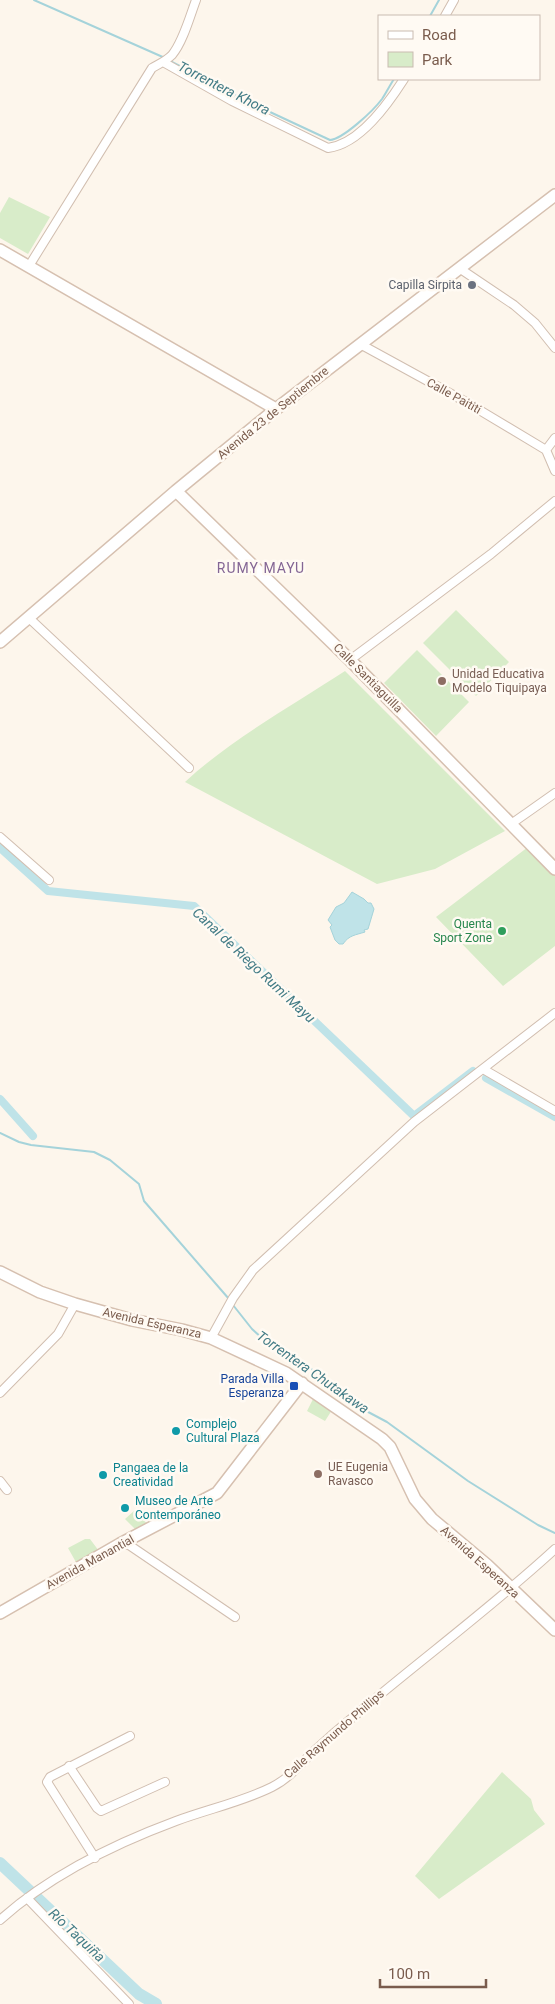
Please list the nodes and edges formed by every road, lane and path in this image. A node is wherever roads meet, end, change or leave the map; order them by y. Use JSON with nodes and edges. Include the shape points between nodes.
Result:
{"nodes":[{"id":1,"x":196,"y":0,"type":"edge"},
{"id":2,"x":454,"y":0,"type":"edge"},
{"id":3,"x":446,"y":15,"type":"edge"},
{"id":4,"x":163,"y":62,"type":"junction"},
{"id":5,"x":403,"y":80,"type":"edge"},
{"id":6,"x":555,"y":195,"type":"edge"},
{"id":7,"x":0,"y":250,"type":"edge"},
{"id":8,"x":29,"y":266,"type":"junction"},
{"id":9,"x":460,"y":268,"type":"junction"},
{"id":10,"x":360,"y":344,"type":"junction"},
{"id":11,"x":555,"y":348,"type":"edge"},
{"id":12,"x":276,"y":409,"type":"junction"},
{"id":13,"x":555,"y":438,"type":"edge"},
{"id":14,"x":546,"y":450,"type":"junction"},
{"id":15,"x":555,"y":471,"type":"edge"},
{"id":16,"x":176,"y":491,"type":"junction"},
{"id":17,"x":555,"y":501,"type":"edge"},
{"id":18,"x":29,"y":618,"type":"junction"},
{"id":19,"x":0,"y":642,"type":"edge"},
{"id":20,"x":350,"y":660,"type":"junction"},
{"id":21,"x":189,"y":768,"type":"dead end"},
{"id":22,"x":555,"y":793,"type":"edge"},
{"id":23,"x":511,"y":824,"type":"junction"},
{"id":24,"x":0,"y":838,"type":"edge"},
{"id":25,"x":555,"y":869,"type":"edge"},
{"id":26,"x":49,"y":880,"type":"dead end"},
{"id":27,"x":555,"y":1013,"type":"edge"},
{"id":28,"x":483,"y":1069,"type":"junction"},
{"id":29,"x":555,"y":1110,"type":"edge"},
{"id":30,"x":0,"y":1272,"type":"edge"},
{"id":31,"x":75,"y":1304,"type":"junction"},
{"id":32,"x":211,"y":1338,"type":"junction"},
{"id":33,"x":302,"y":1383,"type":"junction"},
{"id":34,"x":0,"y":1393,"type":"edge"},
{"id":35,"x":0,"y":1481,"type":"edge"},
{"id":36,"x":7,"y":1490,"type":"dead end"},
{"id":37,"x":120,"y":1544,"type":"junction"},
{"id":38,"x":555,"y":1549,"type":"edge"},
{"id":39,"x":512,"y":1589,"type":"junction"},
{"id":40,"x":0,"y":1614,"type":"edge"},
{"id":41,"x":235,"y":1617,"type":"dead end"},
{"id":42,"x":555,"y":1630,"type":"edge"},
{"id":43,"x":130,"y":1736,"type":"dead end"},
{"id":44,"x":69,"y":1766,"type":"junction"},
{"id":45,"x":165,"y":1782,"type":"dead end"},
{"id":46,"x":95,"y":1858,"type":"junction"},
{"id":47,"x":31,"y":1895,"type":"junction"},
{"id":48,"x":0,"y":1920,"type":"edge"},
{"id":49,"x":128,"y":2004,"type":"edge"}],
"edges":[{"from":1,"to":4,"type":"street","via":[[173,54]]},
{"from":2,"to":3,"type":"street"},
{"from":4,"to":5,"type":"street","via":[[232,101],[328,148],[337,147],[366,126],[386,107]]},
{"from":4,"to":8,"type":"street","via":[[152,68]]},
{"from":6,"to":9,"type":"main road","name":"Avenida 23 de Septiembre"},
{"from":7,"to":8,"type":"main road"},
{"from":8,"to":12,"type":"main road"},
{"from":9,"to":10,"type":"main road","name":"Avenida 23 de Septiembre"},
{"from":9,"to":11,"type":"street","via":[[514,305]]},
{"from":10,"to":12,"type":"main road","name":"Avenida 23 de Septiembre"},
{"from":10,"to":14,"type":"street","name":"Calle Paititi"},
{"from":12,"to":16,"type":"main road","name":"Avenida 23 de Septiembre"},
{"from":13,"to":14,"type":"street"},
{"from":14,"to":15,"type":"street"},
{"from":16,"to":18,"type":"main road","name":"Avenida 23 de Septiembre"},
{"from":16,"to":20,"type":"main road","name":"Calle Santiaguilla"},
{"from":17,"to":20,"type":"street","via":[[491,554]]},
{"from":18,"to":19,"type":"main road","name":"Avenida 23 de Septiembre"},
{"from":18,"to":21,"type":"street"},
{"from":20,"to":23,"type":"main road","name":"Calle Santiaguilla"},
{"from":22,"to":23,"type":"street"},
{"from":23,"to":25,"type":"main road","name":"Calle Santiaguilla"},
{"from":24,"to":26,"type":"street"},
{"from":27,"to":28,"type":"street"},
{"from":28,"to":29,"type":"street"},
{"from":28,"to":32,"type":"street","via":[[414,1122],[253,1270]]},
{"from":30,"to":31,"type":"main road","name":"Avenida Esperanza","via":[[40,1292]]},
{"from":31,"to":32,"type":"main road","name":"Avenida Esperanza"},
{"from":31,"to":34,"type":"street","via":[[58,1334]]},
{"from":32,"to":33,"type":"main road","name":"Avenida Esperanza"},
{"from":33,"to":37,"type":"main road","name":"Avenida Manantial","via":[[217,1493]]},
{"from":33,"to":39,"type":"main road","name":"Avenida Esperanza","via":[[382,1439],[390,1447],[415,1499],[426,1512]]},
{"from":35,"to":36,"type":"street"},
{"from":37,"to":40,"type":"main road","name":"Avenida Manantial"},
{"from":37,"to":41,"type":"street","via":[[129,1545]]},
{"from":38,"to":39,"type":"street","name":"Calle Raymundo Phillips"},
{"from":39,"to":42,"type":"main road","name":"Avenida Esperanza"},
{"from":39,"to":46,"type":"street","name":"Calle Raymundo Phillips","via":[[420,1660],[274,1786],[248,1798],[174,1821]]},
{"from":43,"to":44,"type":"street"},
{"from":44,"to":45,"type":"street","via":[[101,1811]]},
{"from":44,"to":46,"type":"street","via":[[47,1782]]},
{"from":46,"to":47,"type":"street","name":"Calle Raymundo Phillips","via":[[58,1875]]},
{"from":47,"to":48,"type":"street","name":"Calle Raymundo Phillips"},
{"from":47,"to":49,"type":"street"}]}
